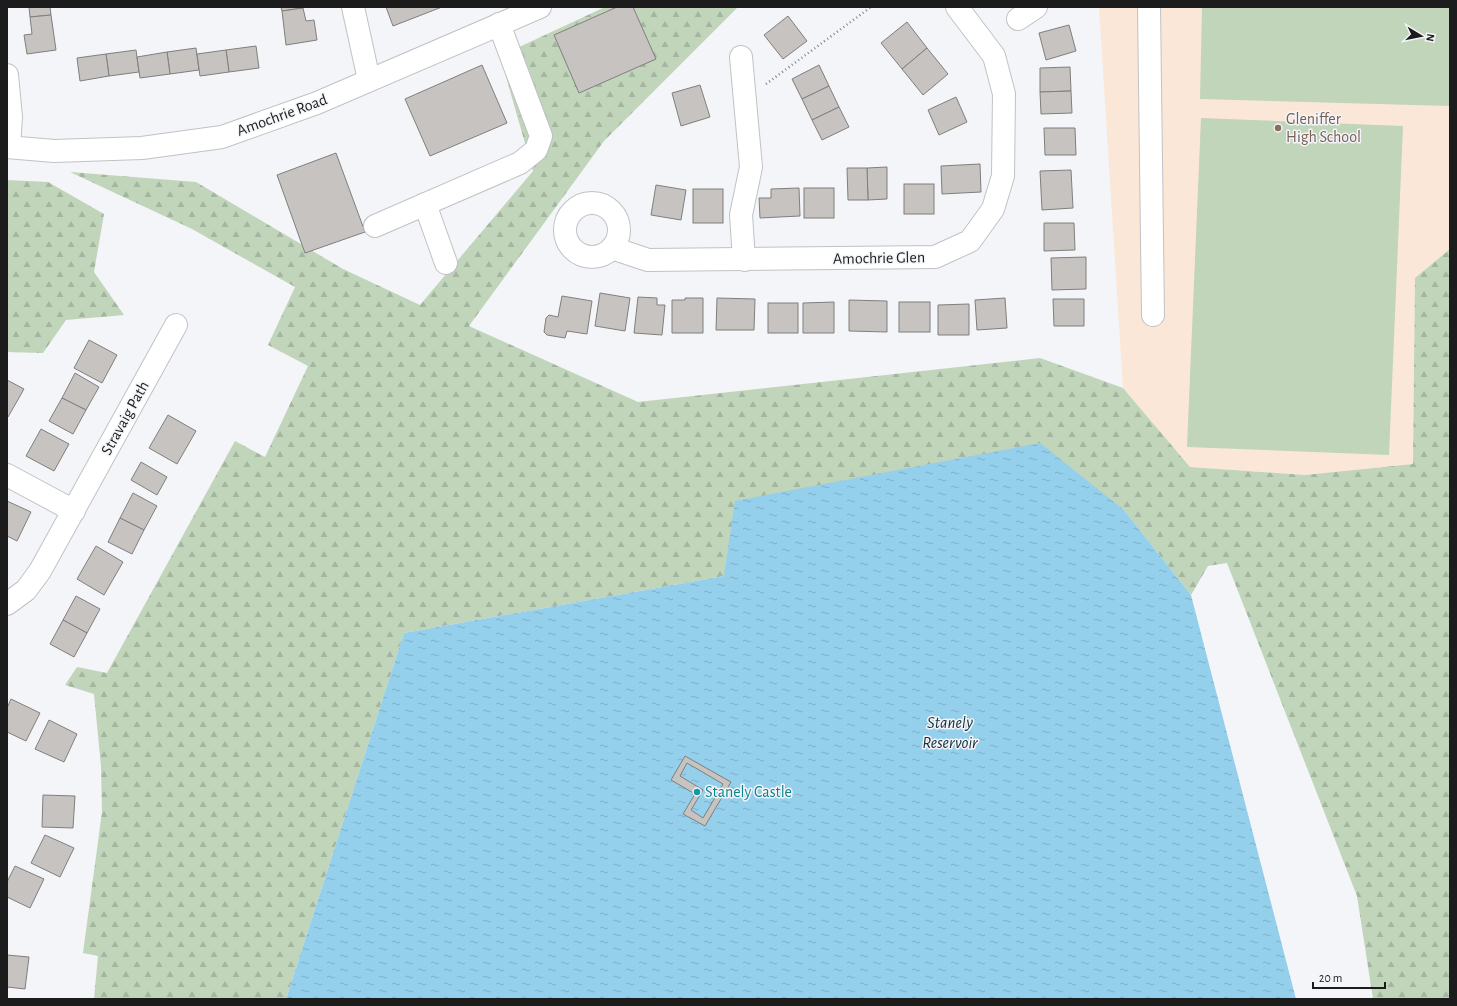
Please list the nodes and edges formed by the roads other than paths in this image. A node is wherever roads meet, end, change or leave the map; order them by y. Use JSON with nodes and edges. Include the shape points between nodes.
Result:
{"nodes":[{"id":1,"x":353,"y":7,"type":"edge"},
{"id":2,"x":540,"y":7,"type":"edge"},
{"id":3,"x":957,"y":7,"type":"edge"},
{"id":4,"x":1149,"y":7,"type":"edge"},
{"id":5,"x":499,"y":24,"type":"junction"},
{"id":6,"x":741,"y":57,"type":"dead end"},
{"id":7,"x":7,"y":75,"type":"edge"},
{"id":8,"x":369,"y":80,"type":"junction"},
{"id":9,"x":8,"y":147,"type":"edge"},
{"id":10,"x":425,"y":204,"type":"junction"},
{"id":11,"x":375,"y":226,"type":"dead end"},
{"id":12,"x":612,"y":248,"type":"dead end"},
{"id":13,"x":744,"y":260,"type":"junction"},
{"id":14,"x":446,"y":262,"type":"dead end"},
{"id":15,"x":1152,"y":315,"type":"dead end"},
{"id":16,"x":176,"y":325,"type":"dead end"},
{"id":17,"x":7,"y":476,"type":"edge"},
{"id":18,"x":74,"y":511,"type":"junction"},
{"id":19,"x":7,"y":604,"type":"edge"}],
"edges":[{"from":1,"to":8,"type":"street"},
{"from":2,"to":5,"type":"street","name":"Amochrie Road"},
{"from":3,"to":13,"type":"street","name":"Amochrie Glen","via":[[994,56],[1004,94],[1002,176],[994,209],[970,241],[935,257]]},
{"from":4,"to":15,"type":"street"},
{"from":5,"to":8,"type":"street","name":"Amochrie Road"},
{"from":5,"to":10,"type":"street","via":[[541,136],[536,150],[520,163]]},
{"from":6,"to":13,"type":"street","via":[[751,167],[741,214]]},
{"from":7,"to":9,"type":"street","via":[[11,117]]},
{"from":8,"to":9,"type":"street","name":"Amochrie Road","via":[[317,104],[222,137],[142,148],[54,151]]},
{"from":10,"to":11,"type":"street"},
{"from":10,"to":14,"type":"street"},
{"from":12,"to":13,"type":"street","name":"Amochrie Glen","via":[[648,260]]},
{"from":16,"to":18,"type":"street","name":"Stravaig Path"},
{"from":17,"to":18,"type":"street"},
{"from":18,"to":19,"type":"street","name":"Stravaig Path","via":[[40,571],[26,590]]}]}
